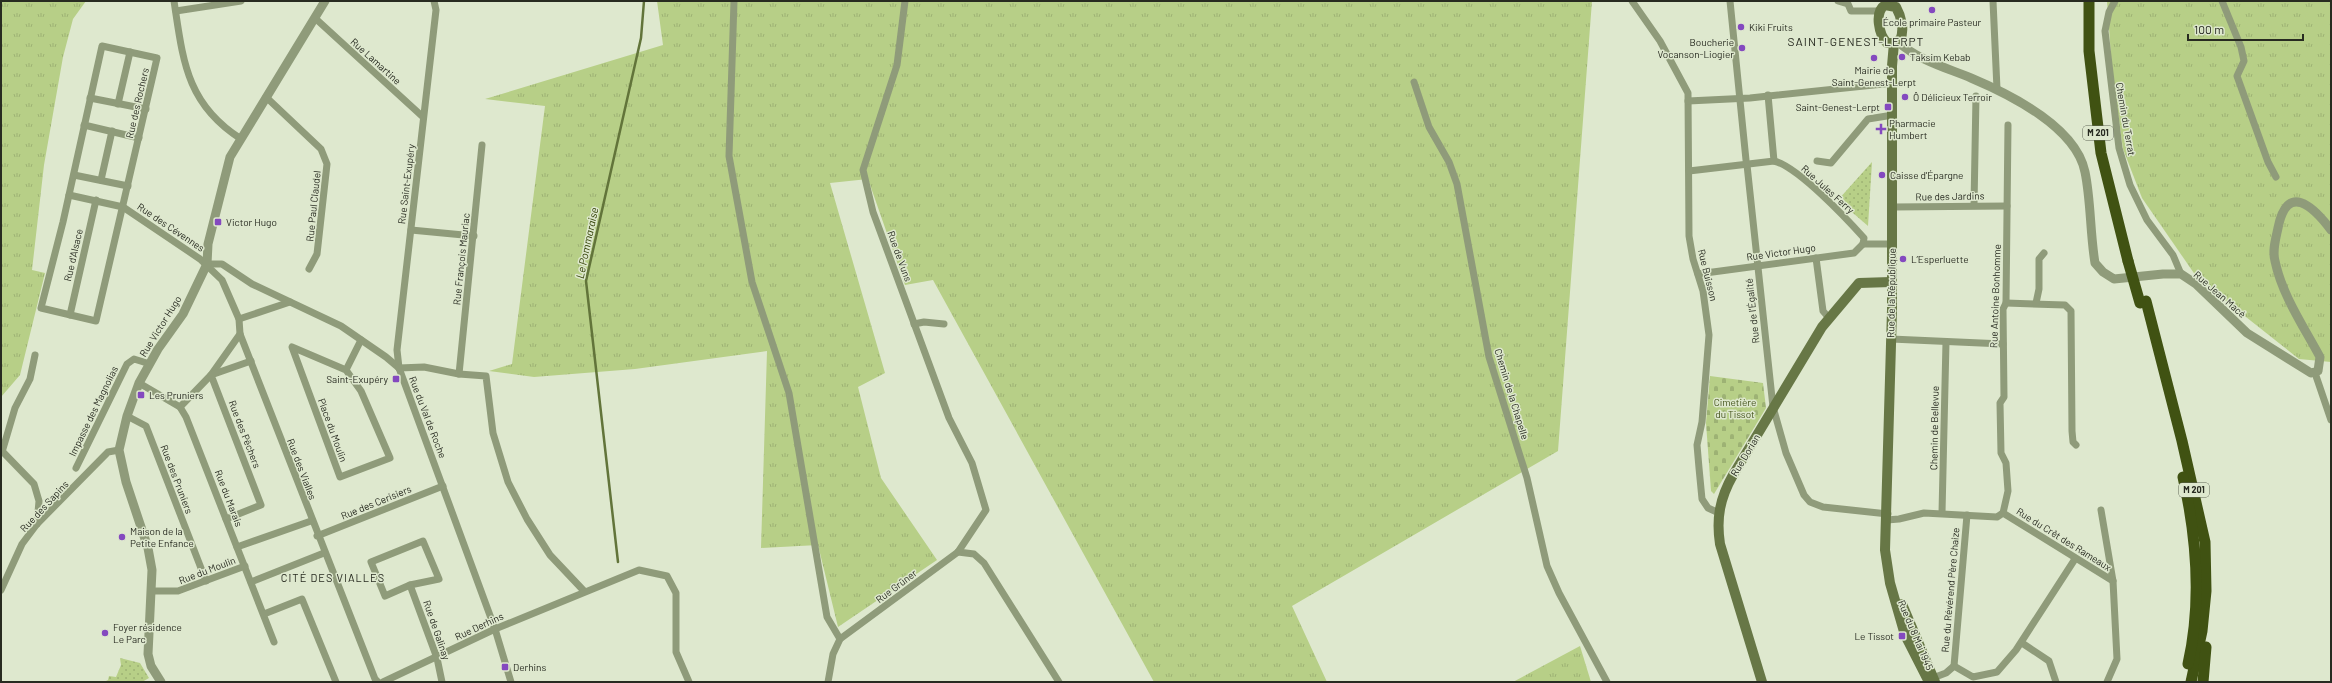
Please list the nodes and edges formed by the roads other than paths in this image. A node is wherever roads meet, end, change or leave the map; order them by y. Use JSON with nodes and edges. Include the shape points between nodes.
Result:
{"nodes":[{"id":1,"x":174,"y":1,"type":"edge"},
{"id":2,"x":241,"y":1,"type":"edge"},
{"id":3,"x":434,"y":1,"type":"edge"},
{"id":4,"x":734,"y":1,"type":"edge"},
{"id":5,"x":905,"y":1,"type":"edge"},
{"id":6,"x":1632,"y":1,"type":"edge"},
{"id":7,"x":1638,"y":1,"type":"edge"},
{"id":8,"x":1730,"y":1,"type":"edge"},
{"id":9,"x":1838,"y":1,"type":"edge"},
{"id":10,"x":1993,"y":1,"type":"edge"},
{"id":11,"x":2089,"y":1,"type":"edge"},
{"id":12,"x":2095,"y":1,"type":"edge"},
{"id":13,"x":2115,"y":1,"type":"edge"},
{"id":14,"x":2222,"y":1,"type":"edge"},
{"id":15,"x":323,"y":2,"type":"edge"},
{"id":16,"x":1896,"y":4,"type":"edge"},
{"id":17,"x":1884,"y":6,"type":"edge"},
{"id":18,"x":1638,"y":10,"type":"junction"},
{"id":19,"x":176,"y":11,"type":"junction"},
{"id":20,"x":316,"y":19,"type":"junction"},
{"id":21,"x":1895,"y":41,"type":"junction"},
{"id":22,"x":130,"y":52,"type":"junction"},
{"id":23,"x":1414,"y":82,"type":"dead end"},
{"id":24,"x":1893,"y":83,"type":"junction"},
{"id":25,"x":1997,"y":89,"type":"junction"},
{"id":26,"x":1768,"y":95,"type":"junction"},
{"id":27,"x":1976,"y":96,"type":"dead end"},
{"id":28,"x":266,"y":97,"type":"junction"},
{"id":29,"x":90,"y":98,"type":"junction"},
{"id":30,"x":1741,"y":98,"type":"junction"},
{"id":31,"x":1688,"y":101,"type":"junction"},
{"id":32,"x":118,"y":104,"type":"junction"},
{"id":33,"x":146,"y":109,"type":"junction"},
{"id":34,"x":1893,"y":115,"type":"junction"},
{"id":35,"x":424,"y":117,"type":"junction"},
{"id":36,"x":2008,"y":124,"type":"dead end"},
{"id":37,"x":84,"y":125,"type":"junction"},
{"id":38,"x":112,"y":131,"type":"junction"},
{"id":39,"x":139,"y":138,"type":"junction"},
{"id":40,"x":240,"y":139,"type":"junction"},
{"id":41,"x":482,"y":145,"type":"dead end"},
{"id":42,"x":1774,"y":161,"type":"junction"},
{"id":43,"x":1817,"y":161,"type":"dead end"},
{"id":44,"x":1747,"y":163,"type":"junction"},
{"id":45,"x":1689,"y":171,"type":"junction"},
{"id":46,"x":74,"y":174,"type":"junction"},
{"id":47,"x":2276,"y":177,"type":"dead end"},
{"id":48,"x":101,"y":180,"type":"junction"},
{"id":49,"x":128,"y":186,"type":"junction"},
{"id":50,"x":69,"y":195,"type":"junction"},
{"id":51,"x":96,"y":200,"type":"junction"},
{"id":52,"x":1974,"y":205,"type":"junction"},
{"id":53,"x":2008,"y":206,"type":"junction"},
{"id":54,"x":123,"y":207,"type":"junction"},
{"id":55,"x":1893,"y":207,"type":"junction"},
{"id":56,"x":411,"y":230,"type":"junction"},
{"id":57,"x":2331,"y":230,"type":"edge"},
{"id":58,"x":474,"y":236,"type":"junction"},
{"id":59,"x":1864,"y":241,"type":"junction"},
{"id":60,"x":1892,"y":244,"type":"junction"},
{"id":61,"x":2044,"y":253,"type":"dead end"},
{"id":62,"x":1816,"y":258,"type":"junction"},
{"id":63,"x":2132,"y":260,"type":"junction"},
{"id":64,"x":207,"y":264,"type":"junction"},
{"id":65,"x":1758,"y":267,"type":"junction"},
{"id":66,"x":309,"y":269,"type":"dead end"},
{"id":67,"x":1698,"y":274,"type":"junction"},
{"id":68,"x":2181,"y":274,"type":"junction"},
{"id":69,"x":1890,"y":282,"type":"junction"},
{"id":70,"x":290,"y":302,"type":"junction"},
{"id":71,"x":2143,"y":302,"type":"junction"},
{"id":72,"x":2006,"y":303,"type":"junction"},
{"id":73,"x":2036,"y":303,"type":"junction"},
{"id":74,"x":70,"y":315,"type":"junction"},
{"id":75,"x":1829,"y":318,"type":"junction"},
{"id":76,"x":239,"y":319,"type":"junction"},
{"id":77,"x":914,"y":324,"type":"junction"},
{"id":78,"x":944,"y":324,"type":"dead end"},
{"id":79,"x":240,"y":334,"type":"junction"},
{"id":80,"x":1891,"y":339,"type":"junction"},
{"id":81,"x":361,"y":340,"type":"junction"},
{"id":82,"x":1946,"y":342,"type":"junction"},
{"id":83,"x":2003,"y":344,"type":"junction"},
{"id":84,"x":35,"y":355,"type":"dead end"},
{"id":85,"x":251,"y":361,"type":"junction"},
{"id":86,"x":150,"y":364,"type":"junction"},
{"id":87,"x":399,"y":368,"type":"junction"},
{"id":88,"x":346,"y":370,"type":"junction"},
{"id":89,"x":2315,"y":373,"type":"junction"},
{"id":90,"x":459,"y":374,"type":"junction"},
{"id":91,"x":211,"y":375,"type":"junction"},
{"id":92,"x":139,"y":382,"type":"junction"},
{"id":93,"x":180,"y":407,"type":"junction"},
{"id":94,"x":1773,"y":407,"type":"junction"},
{"id":95,"x":127,"y":416,"type":"junction"},
{"id":96,"x":2331,"y":420,"type":"edge"},
{"id":97,"x":2076,"y":445,"type":"dead end"},
{"id":98,"x":119,"y":450,"type":"junction"},
{"id":99,"x":1,"y":451,"type":"edge"},
{"id":100,"x":76,"y":468,"type":"dead end"},
{"id":101,"x":443,"y":486,"type":"junction"},
{"id":102,"x":986,"y":510,"type":"joint"},
{"id":103,"x":2102,"y":510,"type":"dead end"},
{"id":104,"x":1719,"y":513,"type":"junction"},
{"id":105,"x":1942,"y":513,"type":"junction"},
{"id":106,"x":2003,"y":513,"type":"junction"},
{"id":107,"x":1967,"y":516,"type":"junction"},
{"id":108,"x":1888,"y":517,"type":"junction"},
{"id":109,"x":226,"y":519,"type":"junction"},
{"id":110,"x":311,"y":521,"type":"junction"},
{"id":111,"x":37,"y":524,"type":"junction"},
{"id":112,"x":317,"y":536,"type":"junction"},
{"id":113,"x":237,"y":547,"type":"junction"},
{"id":114,"x":958,"y":552,"type":"junction"},
{"id":115,"x":324,"y":553,"type":"junction"},
{"id":116,"x":2075,"y":559,"type":"junction"},
{"id":117,"x":245,"y":566,"type":"junction"},
{"id":118,"x":206,"y":580,"type":"junction"},
{"id":119,"x":2113,"y":581,"type":"junction"},
{"id":120,"x":251,"y":582,"type":"junction"},
{"id":121,"x":410,"y":586,"type":"junction"},
{"id":122,"x":1,"y":590,"type":"edge"},
{"id":123,"x":152,"y":591,"type":"junction"},
{"id":124,"x":584,"y":591,"type":"junction"},
{"id":125,"x":2206,"y":591,"type":"junction"},
{"id":126,"x":264,"y":614,"type":"junction"},
{"id":127,"x":496,"y":629,"type":"junction"},
{"id":128,"x":840,"y":639,"type":"junction"},
{"id":129,"x":274,"y":642,"type":"dead end"},
{"id":130,"x":2022,"y":643,"type":"junction"},
{"id":131,"x":437,"y":658,"type":"junction"},
{"id":132,"x":1954,"y":666,"type":"junction"},
{"id":133,"x":1932,"y":680,"type":"edge"},
{"id":134,"x":161,"y":682,"type":"edge"},
{"id":135,"x":336,"y":682,"type":"edge"},
{"id":136,"x":378,"y":682,"type":"edge"},
{"id":137,"x":383,"y":682,"type":"edge"},
{"id":138,"x":442,"y":682,"type":"edge"},
{"id":139,"x":512,"y":682,"type":"edge"},
{"id":140,"x":689,"y":682,"type":"edge"},
{"id":141,"x":828,"y":682,"type":"edge"},
{"id":142,"x":1059,"y":682,"type":"edge"},
{"id":143,"x":1607,"y":682,"type":"edge"},
{"id":144,"x":1762,"y":682,"type":"edge"},
{"id":145,"x":2056,"y":682,"type":"edge"},
{"id":146,"x":2107,"y":682,"type":"edge"},
{"id":147,"x":2184,"y":682,"type":"edge"},
{"id":148,"x":2191,"y":682,"type":"edge"},
{"id":149,"x":2203,"y":682,"type":"edge"}],
"edges":[{"from":1,"to":19,"type":"street"},
{"from":2,"to":19,"type":"street"},
{"from":3,"to":35,"type":"street","name":"Rue Saint-Exupéry","via":[[436,10]]},
{"from":4,"to":128,"type":"street","via":[[729,156],[752,282],[789,393],[827,617]]},
{"from":5,"to":77,"type":"street","name":"Rue de Vuns","via":[[897,65],[863,170],[873,212]]},
{"from":6,"to":18,"type":"street","name":"Rue Buisson"},
{"from":7,"to":18,"type":"street"},
{"from":8,"to":30,"type":"street","name":"Rue de l'Égalité"},
{"from":9,"to":17,"type":"street","via":[[1848,4],[1851,11]]},
{"from":10,"to":25,"type":"street"},
{"from":11,"to":63,"type":"highway","number":"M 201","via":[[2089,51],[2101,153]]},
{"from":12,"to":63,"type":"highway","number":"M 201","via":[[2095,40],[2104,130]]},
{"from":13,"to":68,"type":"street","name":"Chemin du Terrat","via":[[2105,31],[2119,148],[2130,185],[2140,206],[2147,220],[2173,255]]},
{"from":14,"to":47,"type":"street","via":[[2241,47],[2244,61],[2236,76]]},
{"from":15,"to":20,"type":"street","name":"Rue Victor Hugo"},
{"from":16,"to":17,"type":"main road"},
{"from":16,"to":21,"type":"main road","via":[[1898,12]]},
{"from":17,"to":21,"type":"main road","via":[[1881,34]]},
{"from":18,"to":31,"type":"street","name":"Rue Buisson","via":[[1660,41],[1688,93]]},
{"from":19,"to":40,"type":"street","via":[[184,66],[194,90],[210,113]]},
{"from":20,"to":28,"type":"street","name":"Rue Victor Hugo"},
{"from":20,"to":35,"type":"street","name":"Rue Lamartine"},
{"from":21,"to":24,"type":"main road","name":"Rue de la République"},
{"from":21,"to":25,"type":"street","name":"Rue Jean Macé","via":[[1912,52]]},
{"from":22,"to":29,"type":"street","name":"Rue des Rochers","via":[[102,46]]},
{"from":22,"to":32,"type":"street"},
{"from":22,"to":33,"type":"street","name":"Rue des Rochers","via":[[157,58]]},
{"from":23,"to":143,"type":"street","name":"Chemin de la Chapelle","via":[[1429,127],[1449,162],[1457,184],[1489,357],[1527,478],[1547,566]]},
{"from":24,"to":26,"type":"street"},
{"from":24,"to":34,"type":"main road","name":"Rue de la République"},
{"from":25,"to":68,"type":"street","name":"Rue Jean Macé","via":[[2038,114],[2067,140],[2078,155],[2085,171],[2095,263],[2103,272],[2114,279]]},
{"from":26,"to":30,"type":"street"},
{"from":26,"to":42,"type":"street"},
{"from":27,"to":52,"type":"street"},
{"from":28,"to":40,"type":"street","name":"Rue Victor Hugo"},
{"from":28,"to":66,"type":"street","name":"Rue Paul Claudel","via":[[321,149],[327,164],[317,254]]},
{"from":29,"to":32,"type":"street"},
{"from":29,"to":37,"type":"street","name":"Rue des Rochers"},
{"from":30,"to":31,"type":"street"},
{"from":30,"to":44,"type":"street","name":"Rue de l'Égalité"},
{"from":31,"to":45,"type":"street","name":"Rue Buisson"},
{"from":32,"to":33,"type":"street"},
{"from":33,"to":39,"type":"street","name":"Rue des Rochers"},
{"from":34,"to":43,"type":"street","via":[[1868,119],[1831,163]]},
{"from":34,"to":55,"type":"main road","name":"Rue de la République"},
{"from":35,"to":56,"type":"street","name":"Rue Saint-Exupéry"},
{"from":36,"to":53,"type":"street","name":"Rue Antoine Bonhomme"},
{"from":37,"to":38,"type":"street"},
{"from":37,"to":46,"type":"street","name":"Rue des Rochers"},
{"from":38,"to":39,"type":"street"},
{"from":38,"to":48,"type":"street"},
{"from":39,"to":49,"type":"street","name":"Rue des Rochers"},
{"from":40,"to":64,"type":"street","name":"Rue Victor Hugo","via":[[225,173],[208,244]]},
{"from":41,"to":58,"type":"street","name":"Rue François Mauriac"},
{"from":42,"to":44,"type":"street"},
{"from":42,"to":59,"type":"street","name":"Rue Jules Ferry","via":[[1782,163],[1794,172]]},
{"from":44,"to":45,"type":"street"},
{"from":44,"to":65,"type":"street","name":"Rue de l'Égalité"},
{"from":45,"to":67,"type":"street","name":"Rue Buisson","via":[[1689,236]]},
{"from":46,"to":48,"type":"street"},
{"from":46,"to":50,"type":"street","name":"Rue des Rochers"},
{"from":48,"to":49,"type":"street"},
{"from":49,"to":54,"type":"street","name":"Rue des Rochers"},
{"from":50,"to":51,"type":"street","name":"Rue des Cévennes"},
{"from":50,"to":74,"type":"street","name":"Rue des Rochers","via":[[41,308]]},
{"from":51,"to":54,"type":"street","name":"Rue des Cévennes"},
{"from":51,"to":74,"type":"street","name":"Rue d'Alsace"},
{"from":52,"to":53,"type":"street","name":"Rue des Jardins"},
{"from":52,"to":55,"type":"street","name":"Rue des Jardins"},
{"from":53,"to":72,"type":"street","name":"Rue Antoine Bonhomme"},
{"from":54,"to":64,"type":"street","name":"Rue des Cévennes"},
{"from":54,"to":74,"type":"street","name":"Rue des Rochers","via":[[96,321]]},
{"from":55,"to":60,"type":"main road","name":"Rue de la République"},
{"from":56,"to":58,"type":"street"},
{"from":56,"to":87,"type":"street","name":"Rue Saint-Exupéry","via":[[397,350]]},
{"from":57,"to":89,"type":"street","via":[[2310,206],[2301,201],[2292,202],[2280,216],[2275,243],[2274,260],[2282,283],[2320,357],[2320,366]]},
{"from":58,"to":90,"type":"street","name":"Rue François Mauriac"},
{"from":59,"to":60,"type":"street"},
{"from":59,"to":62,"type":"street","name":"Rue Victor Hugo","via":[[1854,253]]},
{"from":60,"to":69,"type":"main road","name":"Rue de la République"},
{"from":61,"to":73,"type":"street","via":[[2039,259]]},
{"from":62,"to":65,"type":"street","name":"Rue Victor Hugo"},
{"from":62,"to":75,"type":"street","via":[[1823,312]]},
{"from":63,"to":71,"type":"highway","number":"M 201","bridge":true},
{"from":64,"to":70,"type":"street","name":"Rue du Val de Roche","via":[[222,264],[252,284]]},
{"from":64,"to":76,"type":"street","name":"Rue des Vialles","via":[[222,280]]},
{"from":64,"to":86,"type":"street","name":"Rue Victor Hugo","via":[[183,314]]},
{"from":65,"to":67,"type":"street","name":"Rue Victor Hugo"},
{"from":65,"to":94,"type":"street","name":"Rue de l'Égalité"},
{"from":67,"to":104,"type":"street","name":"Rue Buisson","via":[[1709,335],[1698,445],[1702,499],[1708,508]]},
{"from":68,"to":89,"type":"street","name":"Rue Jean Macé","via":[[2196,284],[2248,333],[2306,372]]},
{"from":69,"to":75,"type":"main road","name":"Rue Dorian","via":[[1859,283]]},
{"from":69,"to":80,"type":"main road","name":"Rue de la République"},
{"from":70,"to":76,"type":"street"},
{"from":70,"to":81,"type":"street","name":"Rue du Val de Roche","via":[[341,326]]},
{"from":71,"to":125,"type":"highway","number":"M 201","via":[[2196,501],[2204,542]]},
{"from":71,"to":147,"type":"highway","number":"M 201","via":[[2176,442],[2197,565],[2195,627]]},
{"from":72,"to":73,"type":"street"},
{"from":72,"to":83,"type":"street","name":"Rue Antoine Bonhomme","via":[[2003,309]]},
{"from":73,"to":97,"type":"street","via":[[2065,305],[2071,312],[2072,431],[2073,442]]},
{"from":75,"to":94,"type":"main road","name":"Rue Dorian"},
{"from":76,"to":79,"type":"street","name":"Rue des Vialles"},
{"from":77,"to":78,"type":"street"},
{"from":77,"to":102,"type":"street","name":"Rue de Vuns","via":[[949,418],[972,463]]},
{"from":79,"to":85,"type":"street","name":"Rue des Vialles"},
{"from":79,"to":91,"type":"street"},
{"from":80,"to":82,"type":"street"},
{"from":80,"to":108,"type":"main road","name":"Rue de la République","via":[[1887,422]]},
{"from":81,"to":87,"type":"street","name":"Rue du Val de Roche"},
{"from":81,"to":88,"type":"street"},
{"from":82,"to":83,"type":"street"},
{"from":82,"to":105,"type":"street","name":"Chemin de Bellevue"},
{"from":83,"to":106,"type":"street","name":"Rue Antoine Bonhomme","via":[[2001,453],[2006,463],[2008,491]]},
{"from":84,"to":99,"type":"street","via":[[30,379],[14,408]]},
{"from":85,"to":91,"type":"street"},
{"from":85,"to":110,"type":"street","name":"Rue des Vialles"},
{"from":86,"to":92,"type":"street","name":"Rue Victor Hugo"},
{"from":86,"to":100,"type":"street","name":"Impasse des Magnolias","via":[[134,359],[127,364]]},
{"from":87,"to":90,"type":"street","via":[[424,367]]},
{"from":87,"to":101,"type":"street","name":"Rue du Val de Roche"},
{"from":88,"to":88,"type":"street","name":"Place du Moulin","via":[[361,391],[390,458],[340,477],[292,347]]},
{"from":89,"to":96,"type":"street"},
{"from":90,"to":124,"type":"street","via":[[486,376],[493,433],[508,482],[550,555]]},
{"from":91,"to":93,"type":"street"},
{"from":91,"to":109,"type":"street","name":"Rue des Pêchers","via":[[261,505]]},
{"from":92,"to":93,"type":"street"},
{"from":92,"to":95,"type":"street","name":"Rue Victor Hugo"},
{"from":93,"to":109,"type":"street","name":"Rue du Marais","via":[[186,416]]},
{"from":94,"to":104,"type":"main road","name":"Rue Dorian","via":[[1726,487]]},
{"from":94,"to":108,"type":"street","name":"Rue de l'Égalité","via":[[1786,453],[1804,495],[1810,502],[1823,507]]},
{"from":95,"to":98,"type":"street","name":"Rue Victor Hugo"},
{"from":95,"to":118,"type":"street","name":"Rue des Pruniers","via":[[146,426]]},
{"from":98,"to":111,"type":"street","name":"Rue des Sapins","via":[[108,452]]},
{"from":98,"to":123,"type":"street","name":"Rue Victor Hugo","via":[[126,482],[148,548]]},
{"from":99,"to":111,"type":"street","via":[[34,484],[40,501]]},
{"from":101,"to":112,"type":"street","name":"Rue des Cerisiers"},
{"from":101,"to":127,"type":"street","name":"Rue du Val de Roche"},
{"from":102,"to":114,"type":"street","name":"Rue Grüner"},
{"from":103,"to":119,"type":"street"},
{"from":104,"to":144,"type":"main road","name":"Rue Dorian","via":[[1720,544]]},
{"from":105,"to":107,"type":"street","name":"Rue du Crêt des Rameaux"},
{"from":105,"to":108,"type":"street","name":"Rue du Crêt des Rameaux","via":[[1924,513],[1898,519]]},
{"from":106,"to":107,"type":"street","name":"Rue du Crêt des Rameaux","via":[[1997,517]]},
{"from":106,"to":116,"type":"street","name":"Rue du Crêt des Rameaux"},
{"from":107,"to":132,"type":"street","name":"Rue du Révérend Père Chaize"},
{"from":108,"to":133,"type":"main road","name":"Rue du 8 Mai 1945","via":[[1885,550],[1897,609],[1905,635]]},
{"from":109,"to":113,"type":"street","name":"Rue du Marais"},
{"from":110,"to":112,"type":"street","name":"Rue des Vialles"},
{"from":110,"to":113,"type":"street"},
{"from":111,"to":122,"type":"street","name":"Rue des Sapins","via":[[22,544]]},
{"from":112,"to":115,"type":"street","name":"Rue des Vialles"},
{"from":113,"to":117,"type":"street","name":"Rue du Marais"},
{"from":114,"to":128,"type":"street","name":"Rue Grüner"},
{"from":114,"to":142,"type":"street","via":[[974,554],[984,563]]},
{"from":115,"to":120,"type":"street"},
{"from":115,"to":136,"type":"street","name":"Rue des Vialles","via":[[374,679]]},
{"from":116,"to":119,"type":"street","name":"Rue du Crêt des Rameaux"},
{"from":116,"to":130,"type":"street"},
{"from":117,"to":118,"type":"street","name":"Rue du Moulin"},
{"from":117,"to":120,"type":"street","name":"Rue du Marais"},
{"from":118,"to":123,"type":"street","name":"Rue du Moulin","via":[[178,591]]},
{"from":119,"to":146,"type":"street","via":[[2117,659]]},
{"from":120,"to":126,"type":"street","name":"Rue du Marais"},
{"from":121,"to":121,"type":"street","via":[[385,596],[371,562],[423,541],[439,579]]},
{"from":121,"to":131,"type":"street","name":"Rue de Galinay"},
{"from":123,"to":134,"type":"street","name":"Rue Victor Hugo","via":[[148,654],[151,666]]},
{"from":124,"to":127,"type":"street","name":"Rue Derhins"},
{"from":124,"to":140,"type":"street","name":"Rue Derhins","via":[[639,570],[667,576],[676,593],[676,652]]},
{"from":125,"to":148,"type":"highway","number":"M 201","via":[[2202,632]]},
{"from":125,"to":149,"type":"highway","via":[[2208,619]]},
{"from":126,"to":129,"type":"street","name":"Rue du Marais"},
{"from":126,"to":135,"type":"street","via":[[302,599]]},
{"from":127,"to":131,"type":"street","name":"Rue Derhins"},
{"from":127,"to":139,"type":"street","name":"Rue du Val de Roche"},
{"from":128,"to":141,"type":"street","via":[[833,654]]},
{"from":130,"to":132,"type":"street","via":[[1997,672],[1973,677]]},
{"from":130,"to":145,"type":"street","via":[[2049,661]]},
{"from":131,"to":137,"type":"street","name":"Rue Derhins"},
{"from":131,"to":138,"type":"street","name":"Rue de Galinay"},
{"from":132,"to":133,"type":"street"}]}
